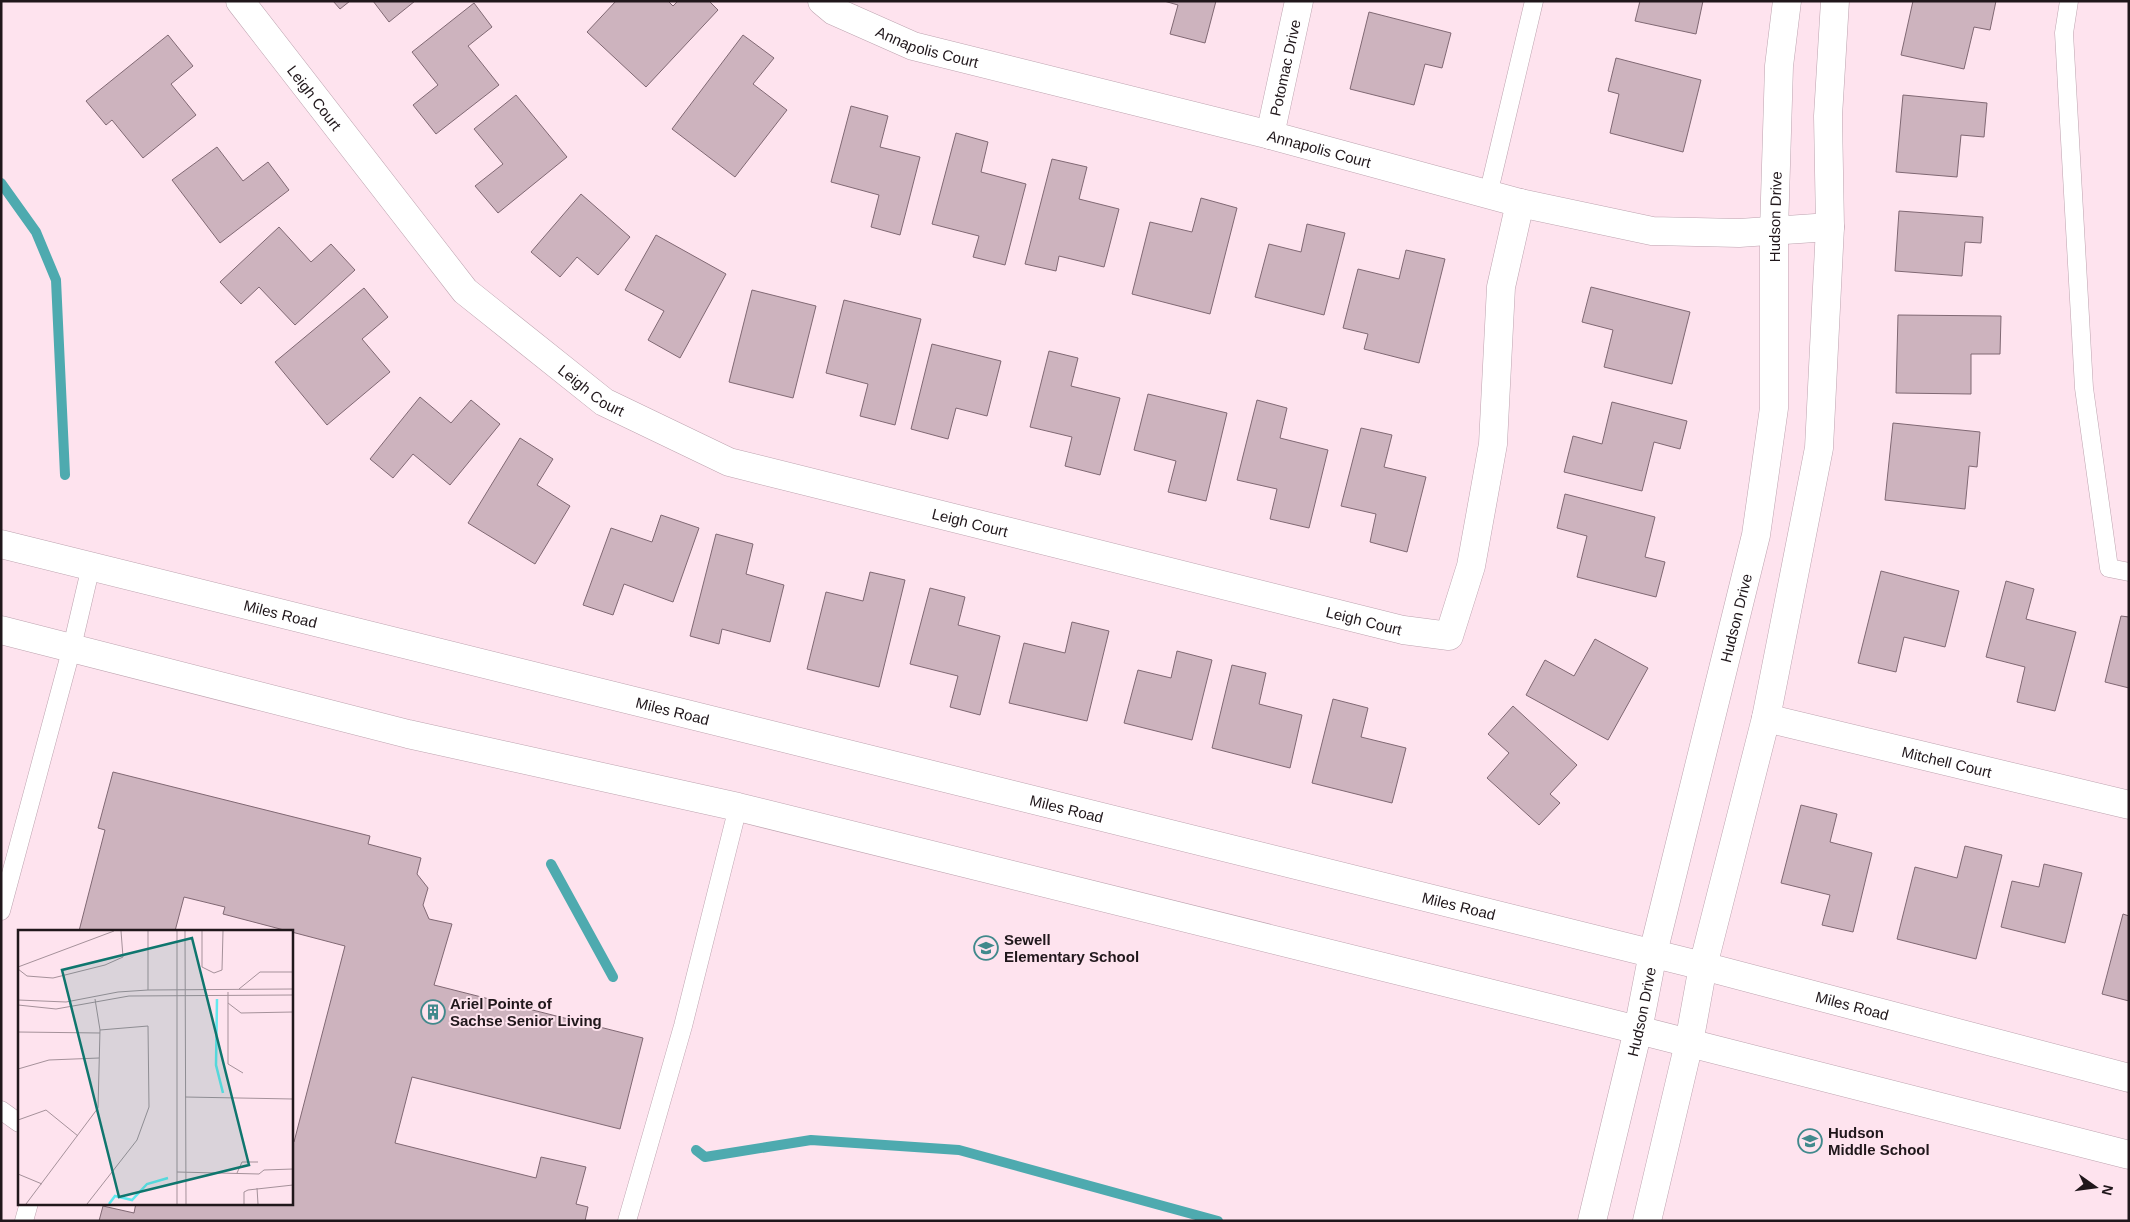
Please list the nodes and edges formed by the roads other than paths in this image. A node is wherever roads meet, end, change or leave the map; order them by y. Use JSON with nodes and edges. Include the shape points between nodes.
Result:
{"nodes":[{"id":1,"x":240,"y":1,"type":"edge"},
{"id":2,"x":822,"y":1,"type":"edge"},
{"id":3,"x":1299,"y":1,"type":"edge"},
{"id":4,"x":1534,"y":1,"type":"edge"},
{"id":5,"x":1786,"y":1,"type":"edge"},
{"id":6,"x":1835,"y":1,"type":"edge"},
{"id":7,"x":2069,"y":1,"type":"edge"},
{"id":8,"x":1270,"y":135,"type":"junction"},
{"id":9,"x":1488,"y":195,"type":"junction"},
{"id":10,"x":1520,"y":204,"type":"junction"},
{"id":11,"x":1830,"y":227,"type":"junction"},
{"id":12,"x":1774,"y":231,"type":"junction"},
{"id":13,"x":1,"y":544,"type":"edge"},
{"id":14,"x":92,"y":566,"type":"junction"},
{"id":15,"x":2129,"y":572,"type":"edge"},
{"id":16,"x":1,"y":630,"type":"edge"},
{"id":17,"x":72,"y":647,"type":"junction"},
{"id":18,"x":1766,"y":718,"type":"junction"},
{"id":19,"x":2129,"y":805,"type":"edge"},
{"id":20,"x":738,"y":807,"type":"junction"},
{"id":21,"x":1,"y":911,"type":"edge"},
{"id":22,"x":1653,"y":953,"type":"junction"},
{"id":23,"x":1703,"y":966,"type":"junction"},
{"id":24,"x":1638,"y":1030,"type":"junction"},
{"id":25,"x":1689,"y":1043,"type":"junction"},
{"id":26,"x":2129,"y":1078,"type":"edge"},
{"id":27,"x":1,"y":1110,"type":"edge"},
{"id":28,"x":18,"y":1122,"type":"edge"},
{"id":29,"x":2129,"y":1155,"type":"edge"},
{"id":30,"x":29,"y":1204,"type":"edge"},
{"id":31,"x":24,"y":1221,"type":"edge"},
{"id":32,"x":627,"y":1221,"type":"edge"},
{"id":33,"x":1592,"y":1221,"type":"edge"},
{"id":34,"x":1647,"y":1221,"type":"edge"}],
"edges":[{"from":1,"to":10,"type":"street","name":"Leigh Court","via":[[465,291],[604,402],[729,462],[1403,630],[1449,636],[1471,566],[1493,444],[1501,287]]},
{"from":2,"to":8,"type":"street","name":"Annapolis Court","via":[[834,11],[913,46]]},
{"from":3,"to":8,"type":"street","name":"Potomac Drive"},
{"from":4,"to":9,"type":"lane"},
{"from":5,"to":12,"type":"street","name":"Hudson Drive","via":[[1779,66]]},
{"from":6,"to":11,"type":"street","via":[[1828,116]]},
{"from":7,"to":15,"type":"lane","via":[[2064,34],[2084,388],[2109,568]]},
{"from":8,"to":9,"type":"street","name":"Annapolis Court"},
{"from":9,"to":10,"type":"street","name":"Annapolis Court"},
{"from":10,"to":12,"type":"street","name":"Annapolis Court","via":[[1652,231]]},
{"from":11,"to":12,"type":"street","name":"Annapolis Court"},
{"from":11,"to":18,"type":"street","via":[[1818,448]]},
{"from":12,"to":22,"type":"street","name":"Hudson Drive","via":[[1774,408],[1756,535]]},
{"from":13,"to":14,"type":"street","name":"Miles Road"},
{"from":14,"to":17,"type":"lane"},
{"from":14,"to":22,"type":"street","name":"Miles Road"},
{"from":16,"to":17,"type":"street"},
{"from":17,"to":20,"type":"street","via":[[408,734]]},
{"from":17,"to":21,"type":"lane"},
{"from":18,"to":19,"type":"street","name":"Mitchell Court"},
{"from":18,"to":23,"type":"street"},
{"from":20,"to":24,"type":"street"},
{"from":20,"to":32,"type":"lane","via":[[683,1026]]},
{"from":22,"to":23,"type":"street","name":"Miles Road"},
{"from":22,"to":24,"type":"street","name":"Hudson Drive"},
{"from":23,"to":25,"type":"street"},
{"from":23,"to":26,"type":"street","name":"Miles Road"},
{"from":24,"to":25,"type":"street"},
{"from":24,"to":33,"type":"street","name":"Hudson Drive"},
{"from":25,"to":29,"type":"street"},
{"from":25,"to":34,"type":"street"},
{"from":27,"to":28,"type":"lane"},
{"from":30,"to":31,"type":"lane"}]}
